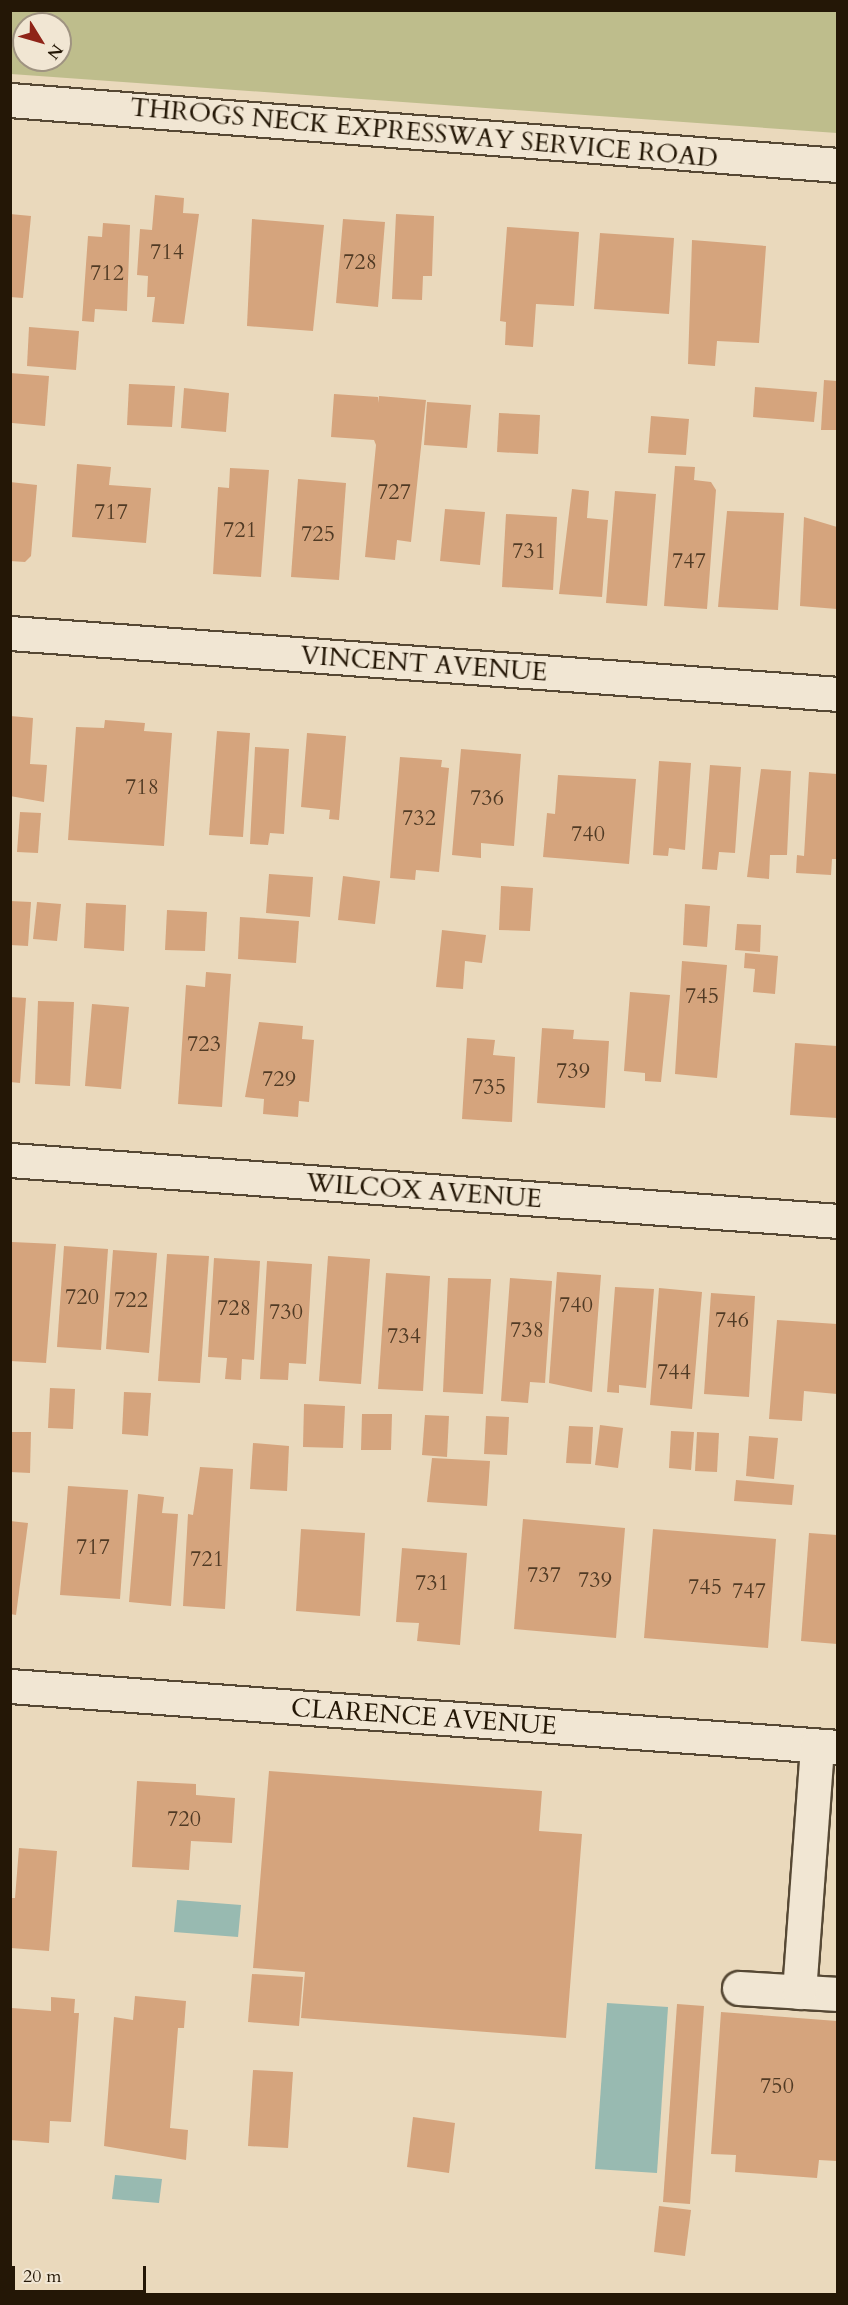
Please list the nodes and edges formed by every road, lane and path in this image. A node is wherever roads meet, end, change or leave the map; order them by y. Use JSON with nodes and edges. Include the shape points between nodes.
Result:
{"nodes":[{"id":1,"x":10,"y":100,"type":"edge"},
{"id":2,"x":837,"y":165,"type":"edge"},
{"id":3,"x":10,"y":633,"type":"edge"},
{"id":4,"x":837,"y":694,"type":"edge"},
{"id":5,"x":10,"y":1160,"type":"edge"},
{"id":6,"x":837,"y":1221,"type":"edge"},
{"id":7,"x":10,"y":1686,"type":"edge"},
{"id":8,"x":827,"y":1747,"type":"edge"},
{"id":9,"x":739,"y":1988,"type":"dead end"},
{"id":10,"x":800,"y":1992,"type":"junction"},
{"id":11,"x":837,"y":1994,"type":"edge"}],
"edges":[{"from":1,"to":2,"type":"street","name":"THROGS NECK EXPRESSWAY SERVICE ROAD"},
{"from":3,"to":4,"type":"street","name":"VINCENT AVENUE"},
{"from":5,"to":6,"type":"street","name":"WILCOX AVENUE"},
{"from":7,"to":8,"type":"street","name":"CLARENCE AVENUE"},
{"from":8,"to":10,"type":"street"},
{"from":9,"to":10,"type":"street"},
{"from":10,"to":11,"type":"street"}]}
